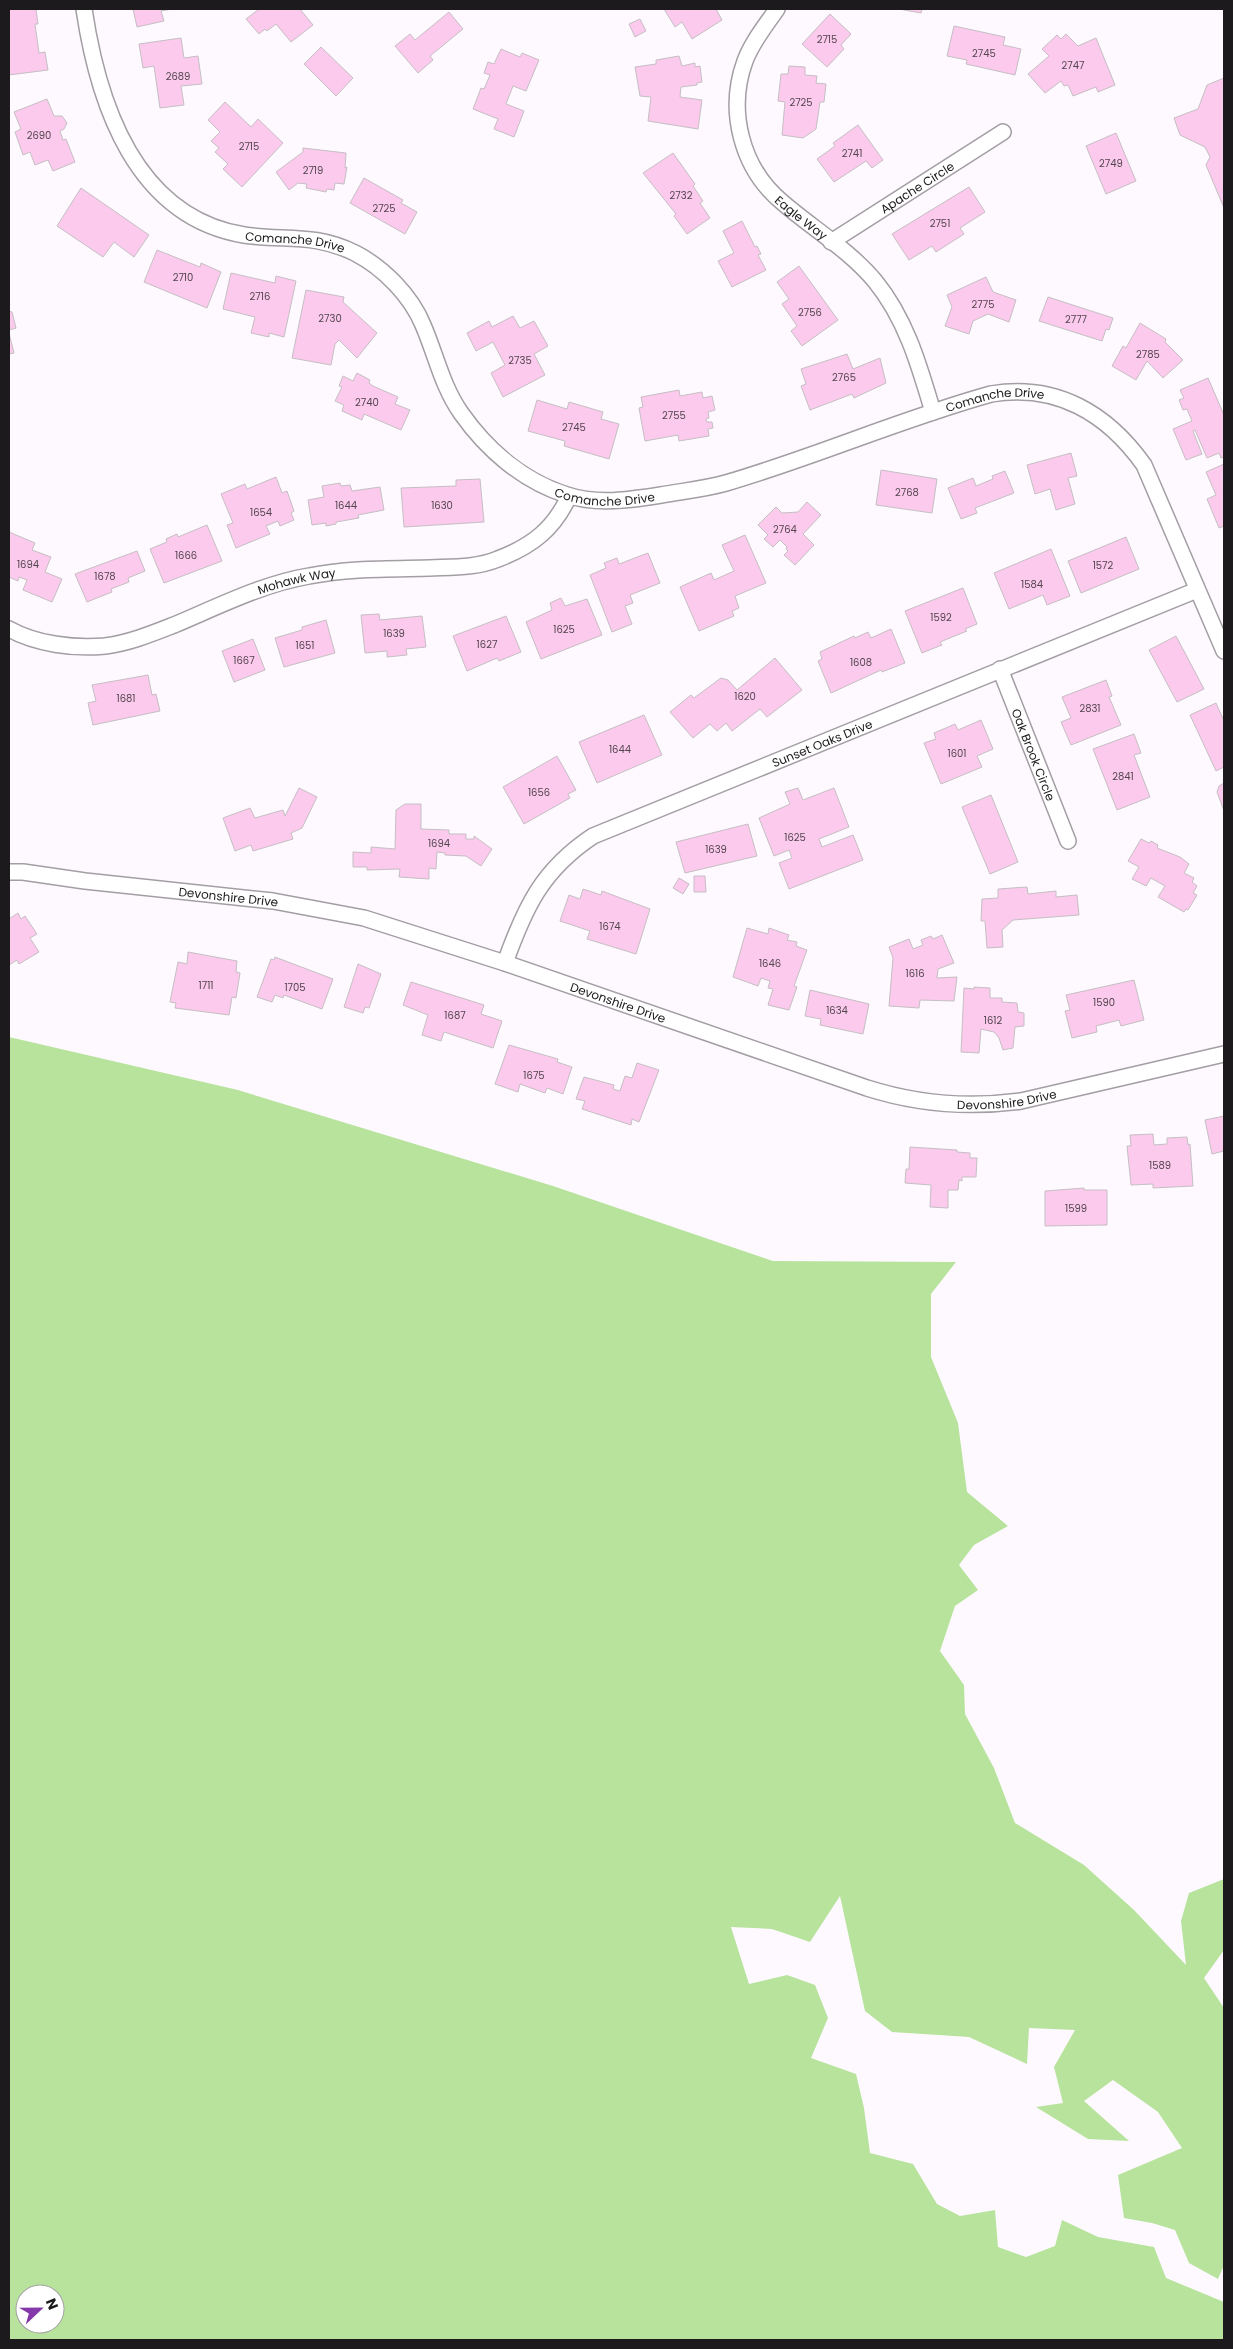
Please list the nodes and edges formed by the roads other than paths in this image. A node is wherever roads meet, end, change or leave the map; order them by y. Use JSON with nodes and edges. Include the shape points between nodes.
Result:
{"nodes":[{"id":1,"x":84,"y":9,"type":"edge"},
{"id":2,"x":777,"y":9,"type":"edge"},
{"id":3,"x":1004,"y":132,"type":"dead end"},
{"id":4,"x":831,"y":242,"type":"junction"},
{"id":5,"x":933,"y":412,"type":"junction"},
{"id":6,"x":569,"y":496,"type":"junction"},
{"id":7,"x":1197,"y":590,"type":"junction"},
{"id":8,"x":9,"y":629,"type":"edge"},
{"id":9,"x":1224,"y":651,"type":"edge"},
{"id":10,"x":1000,"y":669,"type":"junction"},
{"id":11,"x":1068,"y":842,"type":"dead end"},
{"id":12,"x":9,"y":872,"type":"edge"},
{"id":13,"x":505,"y":963,"type":"junction"},
{"id":14,"x":1224,"y":1054,"type":"edge"}],
"edges":[{"from":1,"to":6,"type":"street","name":"Comanche Drive","via":[[96,68],[115,123],[127,151],[156,189],[182,209],[220,228],[243,235],[319,240],[356,254],[375,266],[410,302],[422,322],[444,383],[472,429],[516,469],[539,484]]},
{"from":2,"to":4,"type":"street","name":"Eagle Way","via":[[755,42],[739,81],[737,111],[741,139],[747,156],[767,186]]},
{"from":3,"to":4,"type":"street","name":"Apache Circle"},
{"from":4,"to":5,"type":"street","name":"Eagle Way","via":[[873,278],[896,311],[912,346]]},
{"from":5,"to":6,"type":"street","name":"Comanche Drive","via":[[716,485],[625,500]]},
{"from":5,"to":7,"type":"street","name":"Comanche Drive","via":[[991,394],[1022,391],[1061,399],[1095,414],[1119,434],[1144,465]]},
{"from":6,"to":8,"type":"street","name":"Mohawk Way","via":[[556,521],[547,530],[511,553],[486,563],[308,576],[271,586],[136,639],[105,646],[50,642],[29,638]]},
{"from":7,"to":9,"type":"street","name":"Comanche Drive"},
{"from":7,"to":10,"type":"street","name":"Sunset Oaks Drive"},
{"from":10,"to":11,"type":"street","name":"Oak Brook Circle"},
{"from":10,"to":13,"type":"street","name":"Sunset Oaks Drive","via":[[593,836],[562,859],[534,893]]},
{"from":12,"to":13,"type":"street","name":"Devonshire Drive","via":[[318,908],[364,918]]},
{"from":13,"to":14,"type":"street","name":"Devonshire Drive","via":[[866,1088],[939,1103],[999,1104]]}]}
